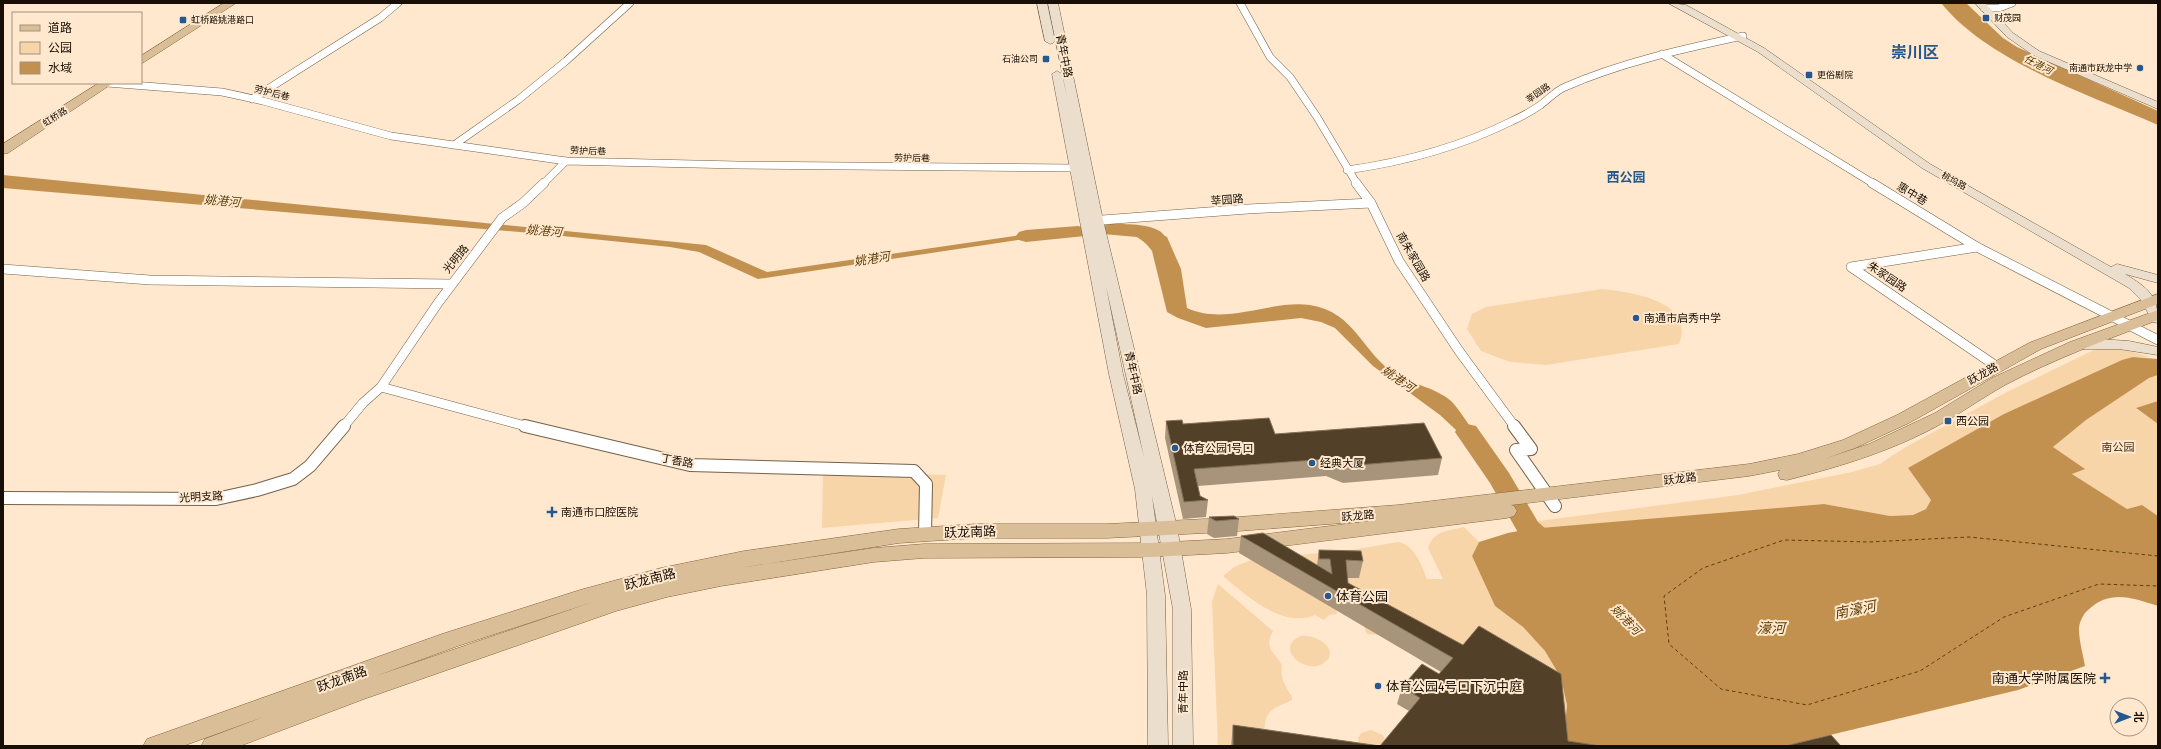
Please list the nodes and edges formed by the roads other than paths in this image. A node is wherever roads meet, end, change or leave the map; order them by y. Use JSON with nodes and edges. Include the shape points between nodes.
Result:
{"nodes":[{"id":1,"x":219,"y":3,"type":"edge"},
{"id":2,"x":231,"y":3,"type":"edge"},
{"id":3,"x":398,"y":3,"type":"edge"},
{"id":4,"x":630,"y":3,"type":"edge"},
{"id":5,"x":1042,"y":3,"type":"edge"},
{"id":6,"x":1053,"y":3,"type":"edge"},
{"id":7,"x":1240,"y":3,"type":"edge"},
{"id":8,"x":1673,"y":3,"type":"edge"},
{"id":9,"x":2012,"y":3,"type":"edge"},
{"id":10,"x":1685,"y":4,"type":"edge"},
{"id":11,"x":1982,"y":6,"type":"edge"},
{"id":12,"x":1740,"y":36,"type":"junction"},
{"id":13,"x":142,"y":51,"type":"edge"},
{"id":14,"x":1662,"y":54,"type":"junction"},
{"id":15,"x":142,"y":60,"type":"edge"},
{"id":16,"x":90,"y":84,"type":"edge"},
{"id":17,"x":105,"y":84,"type":"edge"},
{"id":18,"x":120,"y":84,"type":"edge"},
{"id":19,"x":252,"y":98,"type":"junction"},
{"id":20,"x":2158,"y":106,"type":"edge"},
{"id":21,"x":3,"y":140,"type":"edge"},
{"id":22,"x":454,"y":145,"type":"junction"},
{"id":23,"x":3,"y":150,"type":"edge"},
{"id":24,"x":566,"y":161,"type":"junction"},
{"id":25,"x":1075,"y":168,"type":"junction"},
{"id":26,"x":1347,"y":170,"type":"junction"},
{"id":27,"x":1371,"y":204,"type":"junction"},
{"id":28,"x":1091,"y":220,"type":"junction"},
{"id":29,"x":2060,"y":242,"type":"junction"},
{"id":30,"x":1977,"y":248,"type":"junction"},
{"id":31,"x":3,"y":270,"type":"edge"},
{"id":32,"x":2158,"y":279,"type":"edge"},
{"id":33,"x":452,"y":284,"type":"junction"},
{"id":34,"x":2156,"y":311,"type":"edge"},
{"id":35,"x":2113,"y":316,"type":"junction"},
{"id":36,"x":2130,"y":326,"type":"junction"},
{"id":37,"x":2158,"y":340,"type":"edge"},
{"id":38,"x":2076,"y":345,"type":"junction"},
{"id":39,"x":2158,"y":351,"type":"edge"},
{"id":40,"x":1996,"y":366,"type":"junction"},
{"id":41,"x":381,"y":387,"type":"junction"},
{"id":42,"x":3,"y":498,"type":"edge"},
{"id":43,"x":1543,"y":501,"type":"junction"},
{"id":44,"x":1486,"y":508,"type":"junction"},
{"id":45,"x":1158,"y":527,"type":"junction"},
{"id":46,"x":926,"y":534,"type":"junction"},
{"id":47,"x":1161,"y":550,"type":"junction"},
{"id":48,"x":155,"y":746,"type":"edge"},
{"id":49,"x":214,"y":746,"type":"edge"},
{"id":50,"x":1158,"y":746,"type":"edge"},
{"id":51,"x":1183,"y":746,"type":"edge"}],
"edges":[{"from":1,"to":13,"type":"main road"},
{"from":2,"to":15,"type":"main road"},
{"from":3,"to":19,"type":"street","via":[[380,18]]},
{"from":4,"to":22,"type":"street","via":[[518,100]]},
{"from":5,"to":25,"type":"main road","name":"青年中路"},
{"from":6,"to":28,"type":"main road","name":"青年中路"},
{"from":7,"to":26,"type":"street","name":"南朱家园路","via":[[1270,57],[1290,77],[1317,117]]},
{"from":8,"to":12,"type":"main road","name":"桃坞路"},
{"from":9,"to":11,"type":"street","via":[[1999,8]]},
{"from":10,"to":12,"type":"main road","name":"桃坞路"},
{"from":11,"to":20,"type":"main road","via":[[2010,35],[2036,53]]},
{"from":12,"to":14,"type":"street","name":"莘园路"},
{"from":12,"to":29,"type":"main road","name":"桃坞路","via":[[1926,166]]},
{"from":14,"to":26,"type":"street","name":"莘园路","via":[[1634,61],[1561,89],[1534,109],[1483,134],[1423,157]]},
{"from":14,"to":30,"type":"street","name":"惠中巷"},
{"from":16,"to":21,"type":"main road","name":"虹桥路"},
{"from":17,"to":23,"type":"main road","name":"虹桥路"},
{"from":18,"to":19,"type":"street","name":"劳护后巷","via":[[222,92]]},
{"from":19,"to":22,"type":"street","name":"劳护后巷","via":[[390,136]]},
{"from":22,"to":24,"type":"street","name":"劳护后巷"},
{"from":24,"to":25,"type":"street","name":"劳护后巷","via":[[776,166]]},
{"from":24,"to":33,"type":"street","name":"光明路","via":[[523,202],[502,218]]},
{"from":25,"to":28,"type":"main road","name":"青年中路"},
{"from":26,"to":27,"type":"street","name":"南朱家园路"},
{"from":27,"to":28,"type":"street","name":"莘园路","via":[[1248,209]]},
{"from":27,"to":43,"type":"street","name":"南朱家园路","via":[[1399,261],[1459,350],[1531,449],[1516,450]]},
{"from":28,"to":45,"type":"main road","name":"青年中路"},
{"from":28,"to":45,"type":"main road","name":"青年中路","via":[[1116,374],[1143,489]]},
{"from":29,"to":32,"type":"main road","via":[[2122,270]]},
{"from":29,"to":34,"type":"main road","name":"桃坞路","via":[[2134,285],[2148,298]]},
{"from":30,"to":35,"type":"street","name":"惠中巷"},
{"from":30,"to":40,"type":"street","name":"朱家园路","via":[[1851,267]]},
{"from":31,"to":33,"type":"street","via":[[150,280]]},
{"from":33,"to":41,"type":"street","name":"光明路"},
{"from":34,"to":35,"type":"main road","name":"跃龙路"},
{"from":34,"to":36,"type":"main road","name":"跃龙路"},
{"from":35,"to":36,"type":"street","name":"惠中巷"},
{"from":35,"to":40,"type":"main road","name":"跃龙路","via":[[2035,346]]},
{"from":36,"to":37,"type":"street","name":"惠中巷"},
{"from":36,"to":38,"type":"main road","name":"跃龙路"},
{"from":38,"to":39,"type":"main road","via":[[2099,342]]},
{"from":38,"to":43,"type":"main road","name":"跃龙路","via":[[1998,382],[1941,417],[1875,448],[1840,461],[1776,476]]},
{"from":40,"to":43,"type":"main road","name":"跃龙路","via":[[1903,419],[1849,444],[1800,460]]},
{"from":41,"to":42,"type":"street","name":"光明支路","via":[[363,403],[310,466],[293,479],[257,490],[216,498]]},
{"from":41,"to":46,"type":"street","name":"丁香路","via":[[488,417],[690,465],[914,471],[926,484]]},
{"from":43,"to":44,"type":"main road","name":"跃龙路"},
{"from":44,"to":45,"type":"main road","name":"跃龙路"},
{"from":44,"to":47,"type":"main road","name":"跃龙路","via":[[1227,546]]},
{"from":45,"to":46,"type":"main road","name":"跃龙南路","via":[[1107,531],[976,531]]},
{"from":45,"to":47,"type":"main road","name":"青年中路"},
{"from":46,"to":48,"type":"main road","name":"跃龙南路","via":[[871,538],[736,560],[609,589],[450,640]]},
{"from":47,"to":49,"type":"main road","name":"跃龙南路","via":[[1001,550],[874,555],[721,578],[613,604],[489,646]]},
{"from":47,"to":50,"type":"main road","name":"青年中路","via":[[1156,595]]},
{"from":47,"to":51,"type":"main road","name":"青年中路","via":[[1182,609]]}]}
